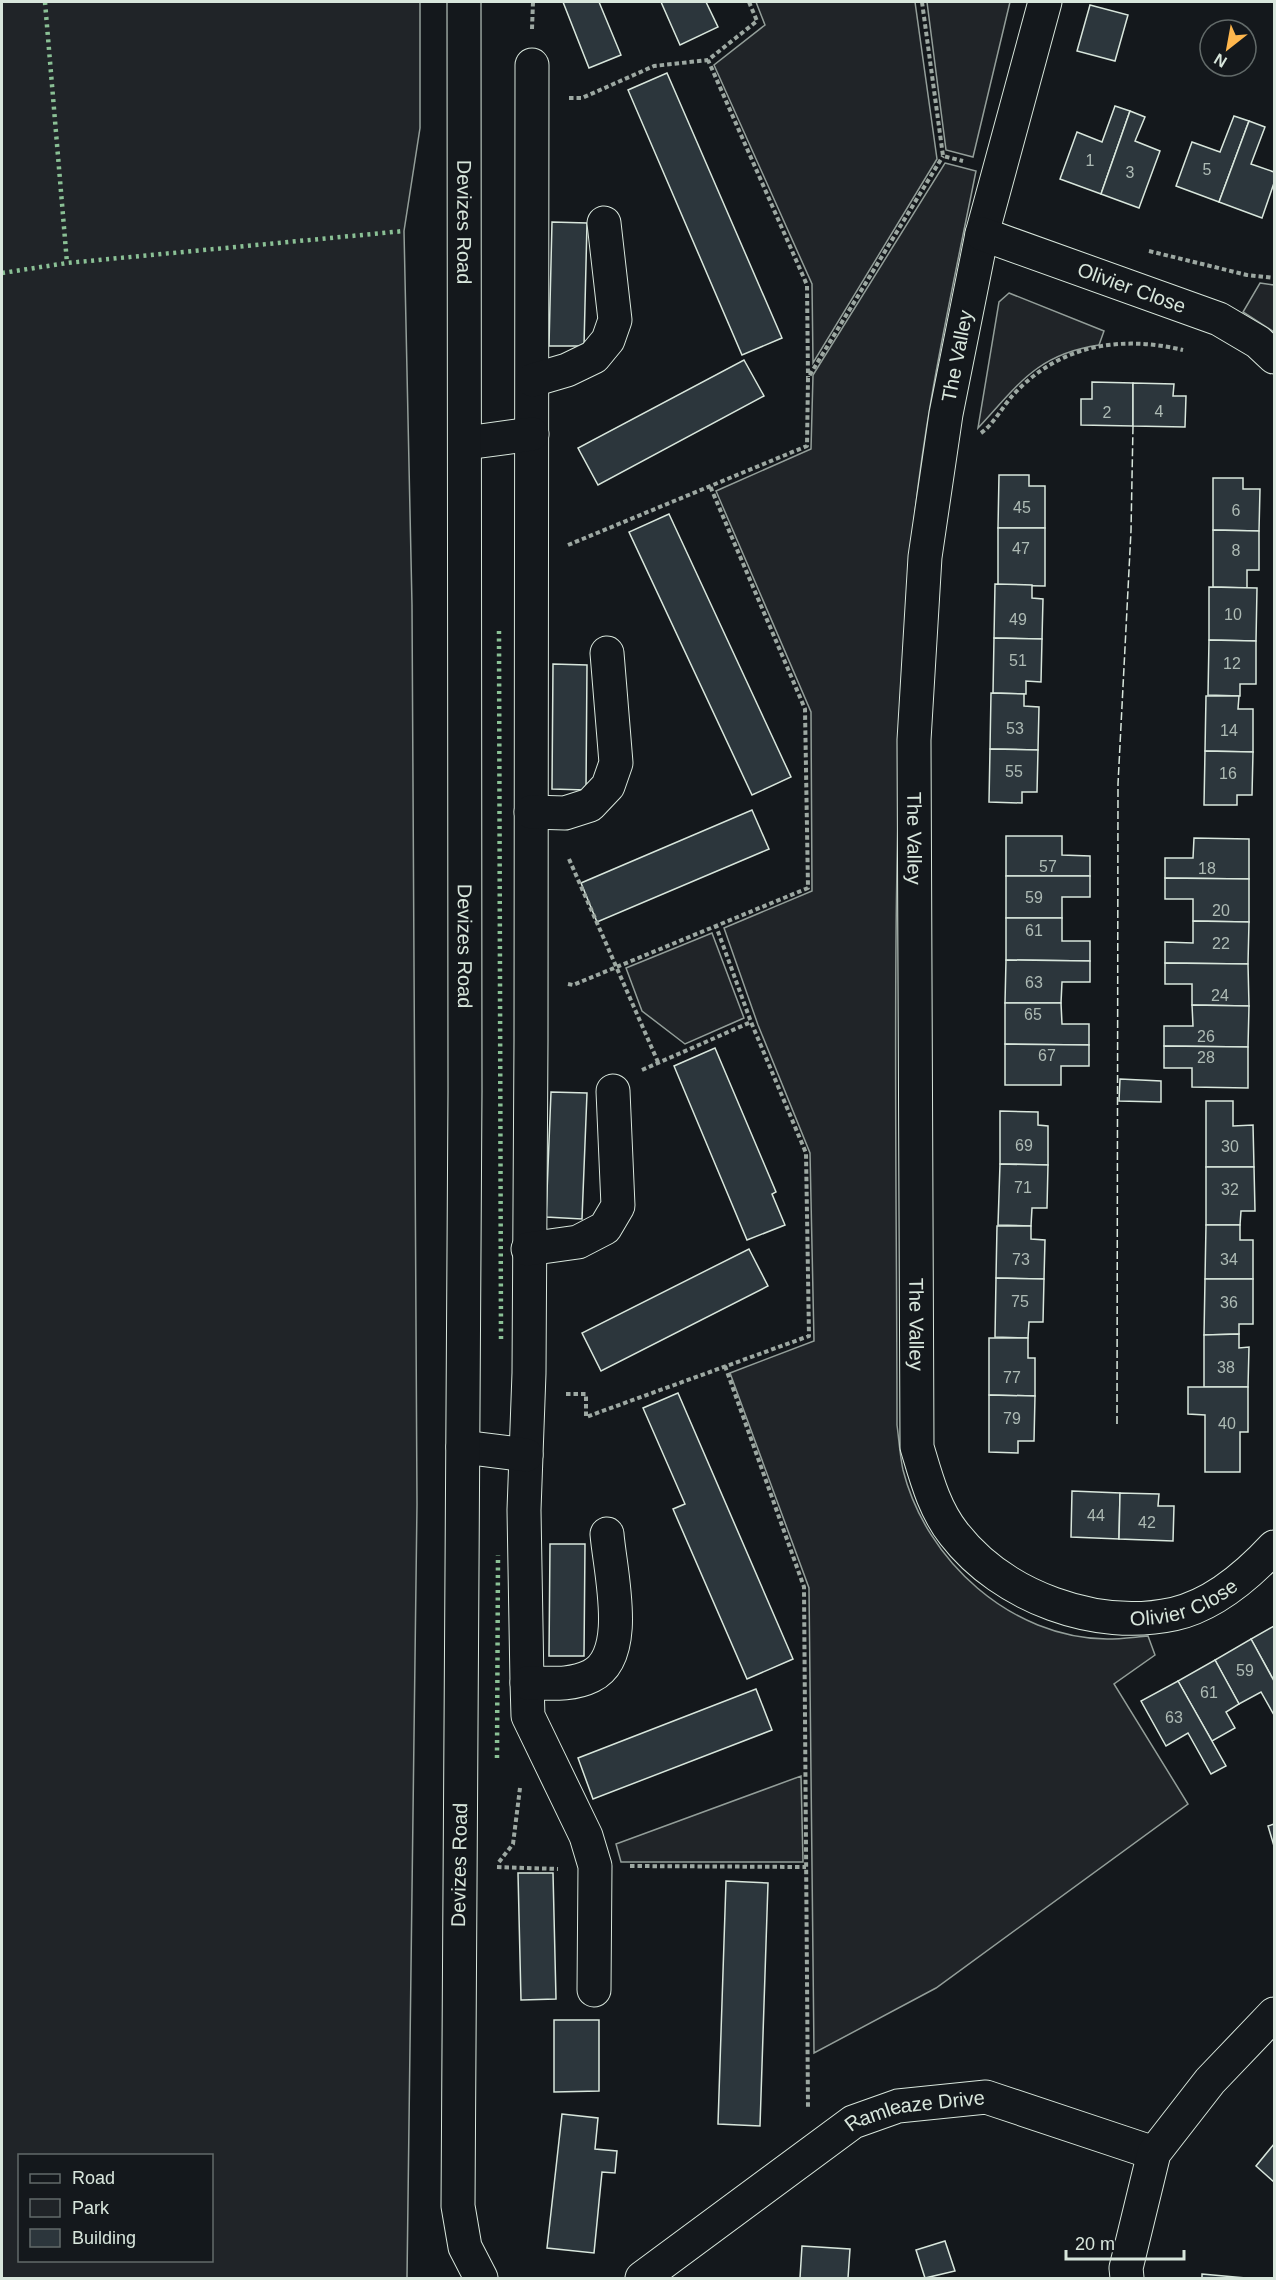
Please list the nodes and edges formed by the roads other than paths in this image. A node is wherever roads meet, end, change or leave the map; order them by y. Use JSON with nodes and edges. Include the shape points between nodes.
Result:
{"nodes":[{"id":1,"x":464,"y":2,"type":"edge"},
{"id":2,"x":1045,"y":2,"type":"edge"},
{"id":3,"x":532,"y":66,"type":"dead end"},
{"id":4,"x":604,"y":223,"type":"dead end"},
{"id":5,"x":982,"y":234,"type":"junction"},
{"id":6,"x":1275,"y":357,"type":"edge"},
{"id":7,"x":533,"y":380,"type":"junction"},
{"id":8,"x":532,"y":434,"type":"junction"},
{"id":9,"x":466,"y":443,"type":"junction"},
{"id":10,"x":607,"y":653,"type":"dead end"},
{"id":11,"x":540,"y":813,"type":"junction"},
{"id":12,"x":613,"y":1091,"type":"dead end"},
{"id":13,"x":528,"y":1249,"type":"junction"},
{"id":14,"x":463,"y":1447,"type":"junction"},
{"id":15,"x":526,"y":1455,"type":"junction"},
{"id":16,"x":607,"y":1534,"type":"dead end"},
{"id":17,"x":1275,"y":1546,"type":"edge"},
{"id":18,"x":1078,"y":1612,"type":"joint"},
{"id":19,"x":527,"y":1683,"type":"junction"},
{"id":20,"x":594,"y":1990,"type":"dead end"},
{"id":21,"x":1275,"y":2014,"type":"edge"},
{"id":22,"x":1154,"y":2153,"type":"junction"},
{"id":23,"x":481,"y":2278,"type":"edge"},
{"id":24,"x":642,"y":2278,"type":"edge"},
{"id":25,"x":1127,"y":2278,"type":"edge"}],
"edges":[{"from":1,"to":9,"type":"street","name":"Devizes Road","via":[[462,281]]},
{"from":2,"to":5,"type":"street","name":"The Valley"},
{"from":3,"to":7,"type":"street"},
{"from":4,"to":7,"type":"street","via":[[615,320],[608,340],[594,357]]},
{"from":5,"to":6,"type":"street","name":"Olivier Close","via":[[1211,316],[1236,328]]},
{"from":5,"to":18,"type":"street","name":"The Valley","via":[[944,428],[925,557],[914,740],[917,1447],[931,1492],[954,1534],[990,1571],[1033,1596]]},
{"from":7,"to":8,"type":"street"},
{"from":8,"to":9,"type":"street"},
{"from":8,"to":11,"type":"street"},
{"from":9,"to":14,"type":"street","name":"Devizes Road"},
{"from":10,"to":11,"type":"street","via":[[616,763],[608,786],[590,805],[565,813]]},
{"from":11,"to":13,"type":"street","via":[[531,983]]},
{"from":12,"to":13,"type":"street","via":[[618,1206],[605,1228],[578,1242]]},
{"from":13,"to":15,"type":"street"},
{"from":14,"to":15,"type":"street"},
{"from":14,"to":23,"type":"street","name":"Devizes Road","via":[[458,2206],[465,2247]]},
{"from":15,"to":19,"type":"street"},
{"from":16,"to":19,"type":"street","via":[[616,1636],[608,1661],[591,1676],[567,1683]]},
{"from":17,"to":18,"type":"street","name":"Olivier Close","via":[[1252,1571],[1215,1597],[1175,1614],[1130,1619]]},
{"from":19,"to":20,"type":"street","via":[[528,1716],[586,1836],[595,1868]]},
{"from":21,"to":22,"type":"street","via":[[1210,2081]]},
{"from":22,"to":24,"type":"street","name":"Ramleaze Drive","via":[[986,2097],[898,2106],[853,2122]]},
{"from":22,"to":25,"type":"street","via":[[1126,2268]]}]}
